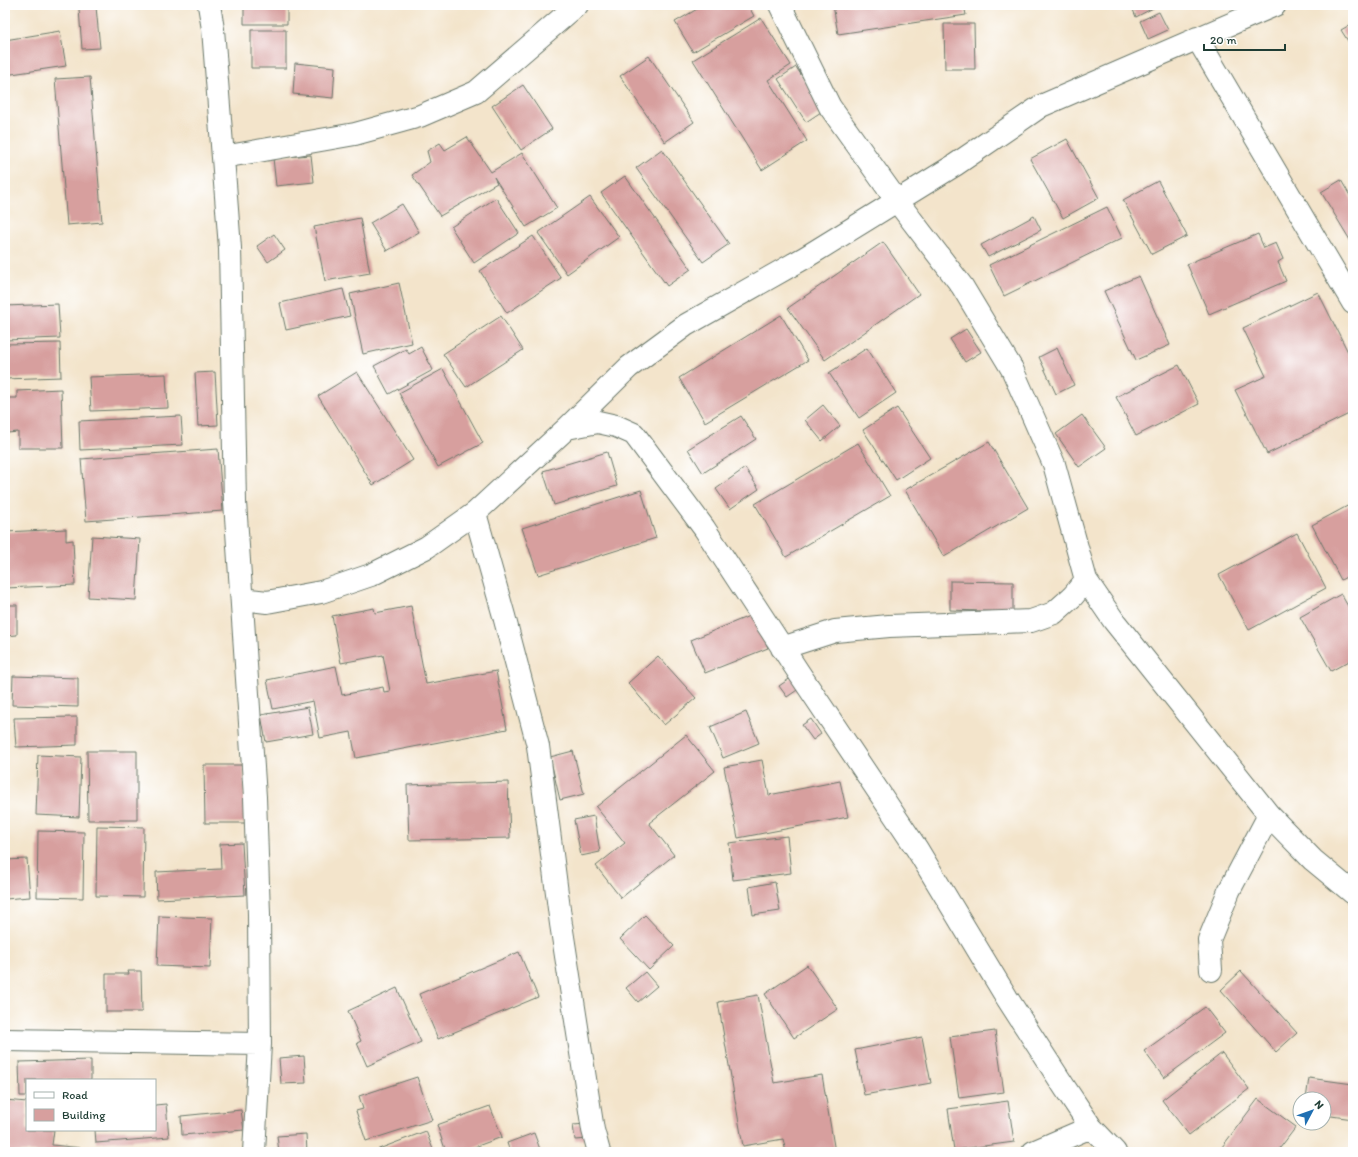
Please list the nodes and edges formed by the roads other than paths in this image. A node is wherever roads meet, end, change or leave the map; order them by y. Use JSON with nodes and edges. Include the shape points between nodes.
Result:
{"nodes":[{"id":1,"x":209,"y":5,"type":"edge"},
{"id":2,"x":577,"y":5,"type":"edge"},
{"id":3,"x":780,"y":5,"type":"edge"},
{"id":4,"x":1275,"y":5,"type":"edge"},
{"id":5,"x":1197,"y":38,"type":"junction"},
{"id":6,"x":223,"y":157,"type":"junction"},
{"id":7,"x":897,"y":201,"type":"junction"},
{"id":8,"x":1353,"y":303,"type":"edge"},
{"id":9,"x":566,"y":428,"type":"junction"},
{"id":10,"x":475,"y":513,"type":"junction"},
{"id":11,"x":1086,"y":580,"type":"junction"},
{"id":12,"x":242,"y":599,"type":"junction"},
{"id":13,"x":782,"y":648,"type":"junction"},
{"id":14,"x":1269,"y":814,"type":"junction"},
{"id":15,"x":1353,"y":893,"type":"edge"},
{"id":16,"x":1211,"y":970,"type":"dead end"},
{"id":17,"x":5,"y":1040,"type":"edge"},
{"id":18,"x":260,"y":1044,"type":"junction"},
{"id":19,"x":1091,"y":1127,"type":"junction"},
{"id":20,"x":254,"y":1152,"type":"edge"},
{"id":21,"x":599,"y":1152,"type":"edge"},
{"id":22,"x":1033,"y":1152,"type":"edge"},
{"id":23,"x":1115,"y":1152,"type":"edge"}],
"edges":[{"from":1,"to":6,"type":"street"},
{"from":2,"to":6,"type":"street","via":[[476,92],[420,116],[355,134]]},
{"from":3,"to":7,"type":"street","via":[[830,107]]},
{"from":4,"to":5,"type":"street"},
{"from":5,"to":7,"type":"street","via":[[1041,106]]},
{"from":5,"to":8,"type":"street"},
{"from":6,"to":12,"type":"street","via":[[230,248],[235,502]]},
{"from":7,"to":9,"type":"street","via":[[806,257],[686,325],[629,368]]},
{"from":7,"to":11,"type":"street","via":[[962,286],[1012,368],[1054,464]]},
{"from":9,"to":10,"type":"street"},
{"from":9,"to":13,"type":"street","via":[[598,422],[634,434],[704,528]]},
{"from":10,"to":12,"type":"street","via":[[427,547],[371,575],[321,592],[268,602]]},
{"from":10,"to":21,"type":"street","via":[[538,746],[561,924],[593,1130]]},
{"from":11,"to":13,"type":"street","via":[[1054,613],[1031,621],[890,626],[835,631]]},
{"from":11,"to":14,"type":"street","via":[[1114,621]]},
{"from":12,"to":18,"type":"street","via":[[255,797]]},
{"from":13,"to":19,"type":"street","via":[[916,849],[1007,998]]},
{"from":14,"to":15,"type":"street","via":[[1313,860]]},
{"from":14,"to":16,"type":"street","via":[[1229,891],[1209,940]]},
{"from":17,"to":18,"type":"street"},
{"from":18,"to":20,"type":"street"},
{"from":19,"to":22,"type":"street"},
{"from":19,"to":23,"type":"street"}]}
